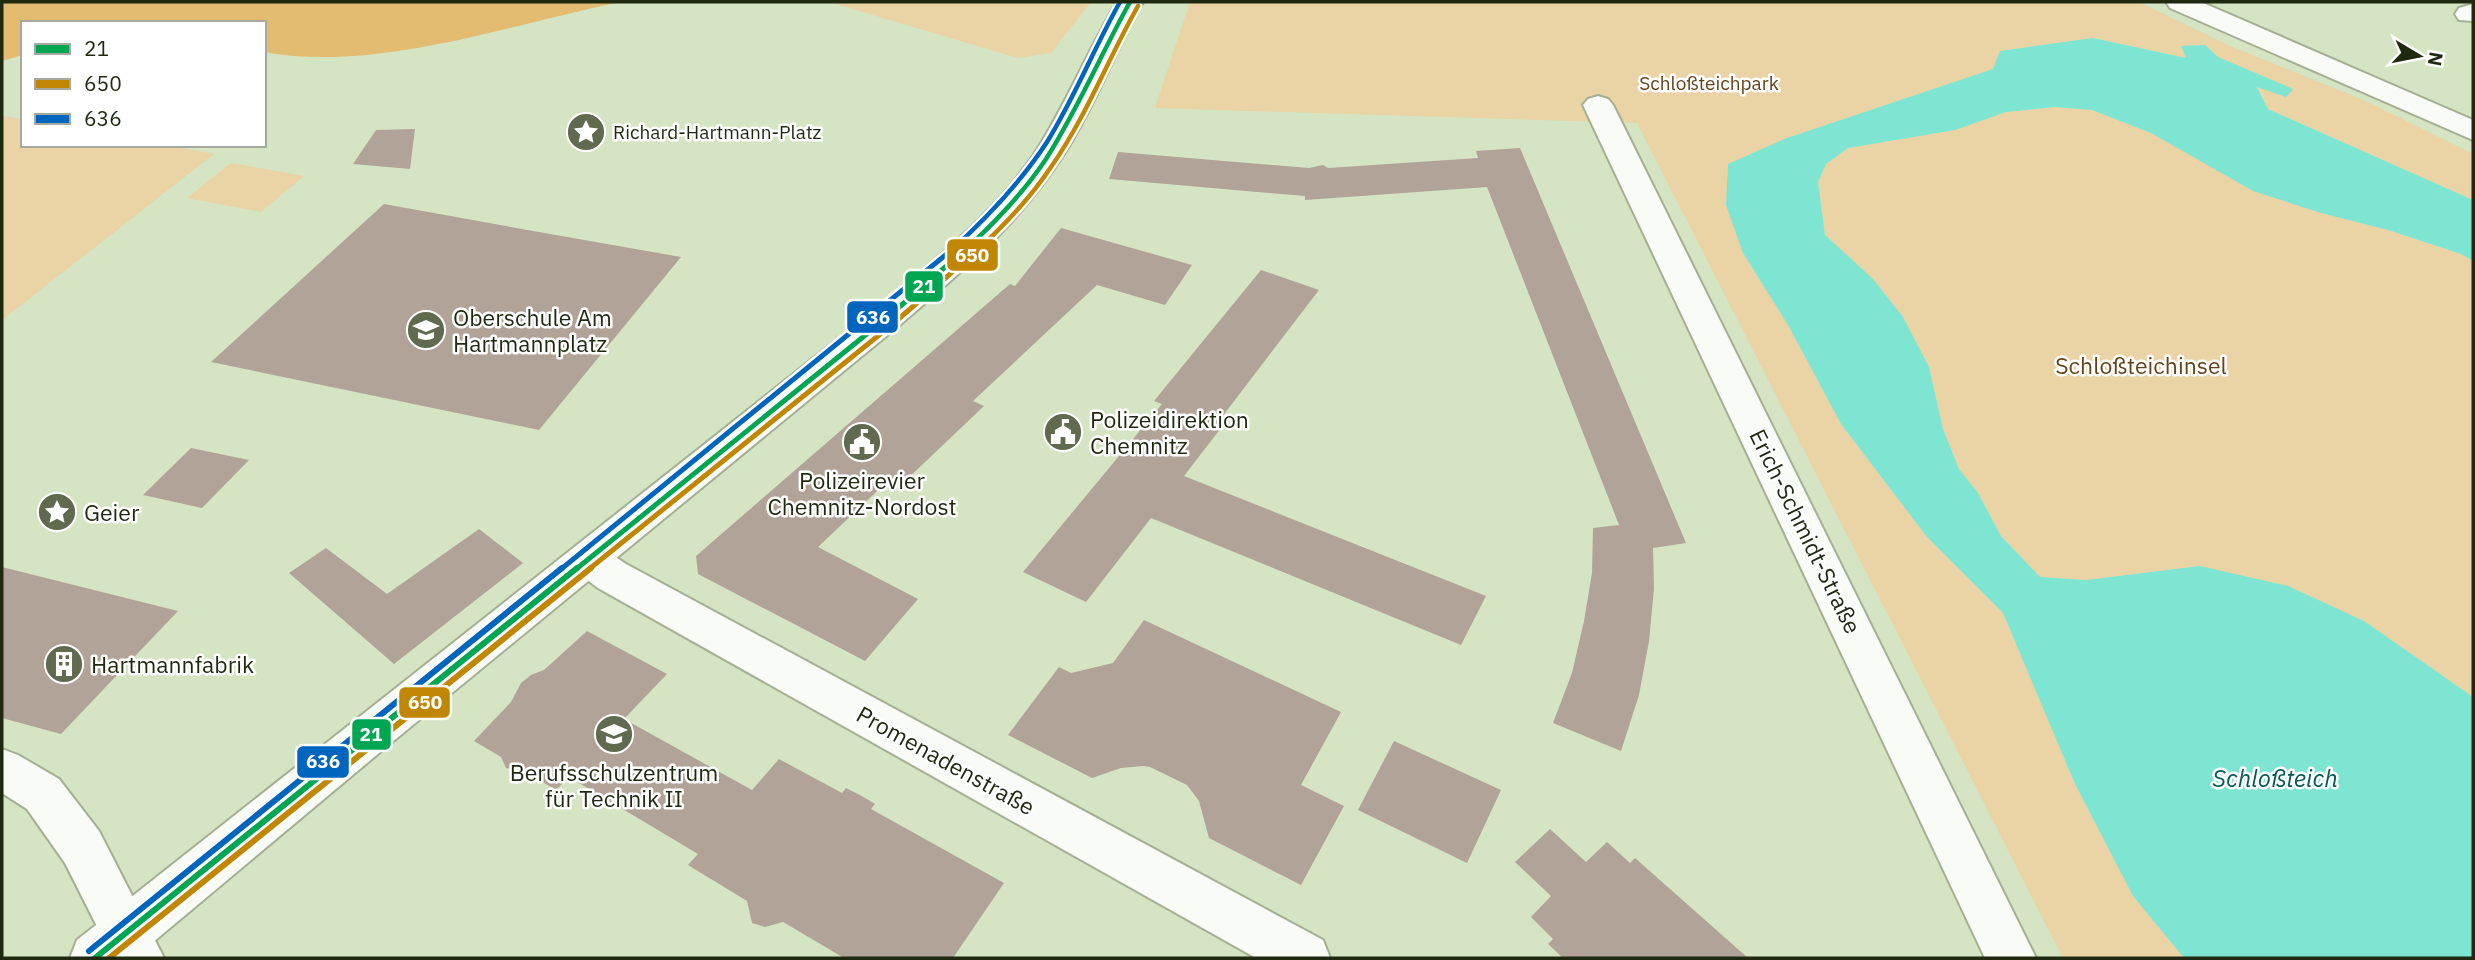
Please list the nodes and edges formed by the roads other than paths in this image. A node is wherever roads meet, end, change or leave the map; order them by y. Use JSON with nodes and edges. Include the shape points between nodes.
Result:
{"nodes":[{"id":1,"x":1130,"y":2,"type":"edge"},
{"id":2,"x":2179,"y":2,"type":"edge"},
{"id":3,"x":1598,"y":105,"type":"dead end"},
{"id":4,"x":2473,"y":131,"type":"edge"},
{"id":5,"x":588,"y":559,"type":"junction"},
{"id":6,"x":2,"y":769,"type":"edge"},
{"id":7,"x":120,"y":950,"type":"edge"},
{"id":8,"x":1305,"y":958,"type":"edge"},
{"id":9,"x":2011,"y":958,"type":"edge"}],
"edges":[{"from":1,"to":5,"type":"street","via":[[1045,159],[987,228],[889,316]]},
{"from":2,"to":4,"type":"street"},
{"from":3,"to":9,"type":"street","name":"Erich-Schmidt-Straße"},
{"from":5,"to":7,"type":"street"},
{"from":5,"to":8,"type":"street","name":"Promenadenstraße"},
{"from":6,"to":7,"type":"street","via":[[43,794],[82,846]]}]}
